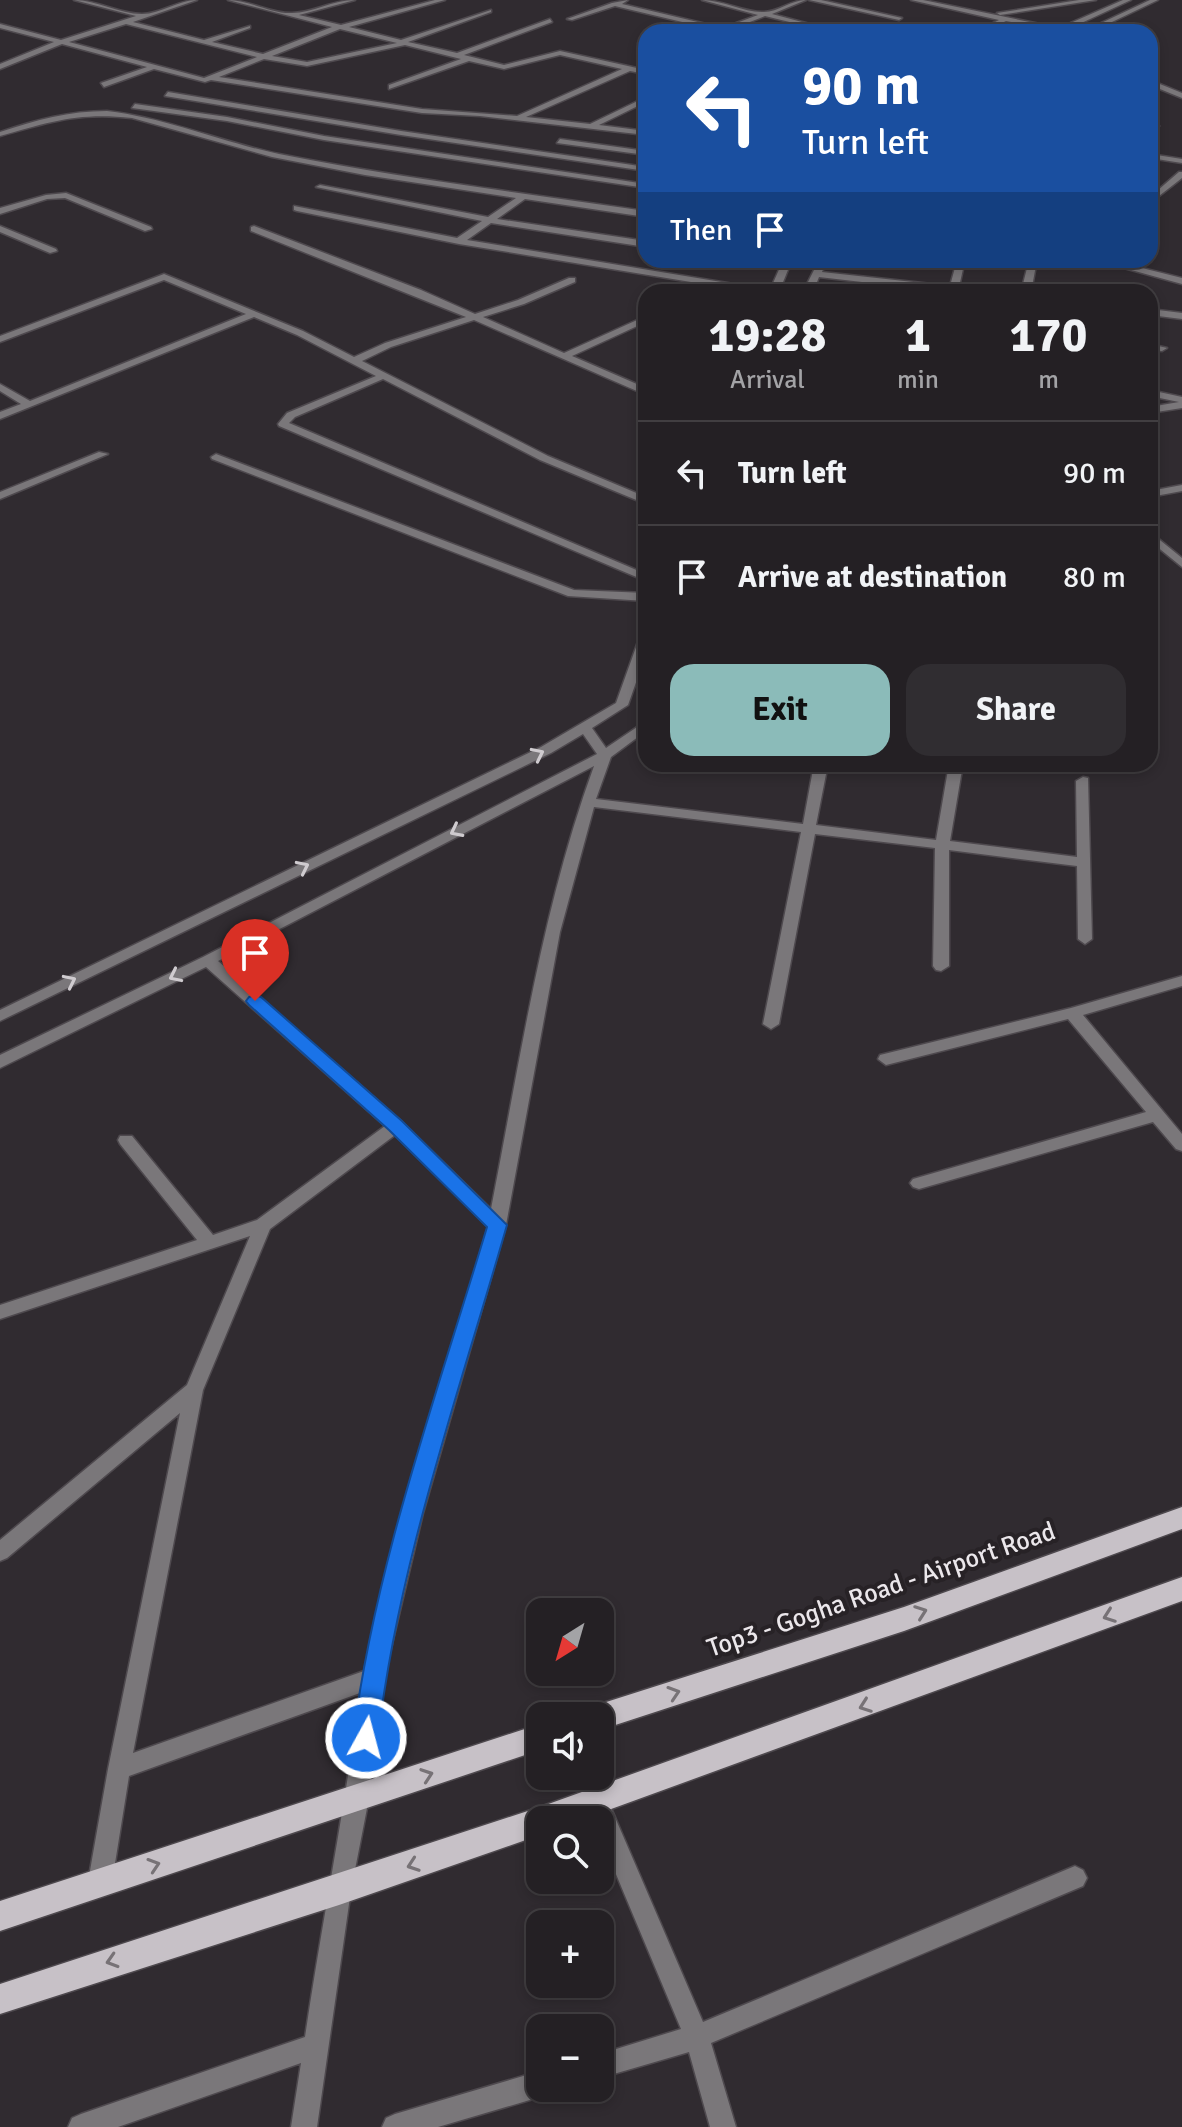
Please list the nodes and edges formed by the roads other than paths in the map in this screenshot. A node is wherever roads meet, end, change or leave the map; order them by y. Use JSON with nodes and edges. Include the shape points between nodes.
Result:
{"nodes":[{"id":1,"x":77,"y":0,"type":"edge"},
{"id":2,"x":194,"y":0,"type":"edge"},
{"id":3,"x":231,"y":0,"type":"edge"},
{"id":4,"x":352,"y":0,"type":"edge"},
{"id":5,"x":442,"y":0,"type":"edge"},
{"id":6,"x":626,"y":0,"type":"edge"},
{"id":7,"x":705,"y":0,"type":"edge"},
{"id":8,"x":803,"y":0,"type":"edge"},
{"id":9,"x":812,"y":0,"type":"edge"},
{"id":10,"x":914,"y":0,"type":"edge"},
{"id":11,"x":1093,"y":0,"type":"edge"},
{"id":12,"x":1128,"y":0,"type":"edge"},
{"id":13,"x":1155,"y":0,"type":"edge"},
{"id":14,"x":614,"y":4,"type":"junction"},
{"id":15,"x":489,"y":11,"type":"dead end"},
{"id":16,"x":292,"y":15,"type":"junction"},
{"id":17,"x":765,"y":15,"type":"junction"},
{"id":18,"x":984,"y":15,"type":"junction"},
{"id":19,"x":144,"y":16,"type":"junction"},
{"id":20,"x":899,"y":18,"type":"dead end"},
{"id":21,"x":570,"y":19,"type":"dead end"},
{"id":22,"x":1005,"y":19,"type":"junction"},
{"id":23,"x":550,"y":21,"type":"dead end"},
{"id":24,"x":795,"y":21,"type":"junction"},
{"id":25,"x":127,"y":22,"type":"junction"},
{"id":26,"x":693,"y":24,"type":"edge"},
{"id":27,"x":740,"y":24,"type":"edge"},
{"id":28,"x":788,"y":24,"type":"edge"},
{"id":29,"x":806,"y":24,"type":"edge"},
{"id":30,"x":995,"y":24,"type":"edge"},
{"id":31,"x":1027,"y":24,"type":"edge"},
{"id":32,"x":1073,"y":24,"type":"edge"},
{"id":33,"x":1102,"y":24,"type":"edge"},
{"id":34,"x":0,"y":26,"type":"edge"},
{"id":35,"x":248,"y":27,"type":"dead end"},
{"id":36,"x":341,"y":27,"type":"junction"},
{"id":37,"x":204,"y":42,"type":"junction"},
{"id":38,"x":61,"y":43,"type":"junction"},
{"id":39,"x":404,"y":43,"type":"junction"},
{"id":40,"x":456,"y":56,"type":"junction"},
{"id":41,"x":265,"y":57,"type":"junction"},
{"id":42,"x":467,"y":59,"type":"junction"},
{"id":43,"x":638,"y":64,"type":"edge"},
{"id":44,"x":0,"y":67,"type":"edge"},
{"id":45,"x":152,"y":68,"type":"junction"},
{"id":46,"x":629,"y":68,"type":"junction"},
{"id":47,"x":638,"y":70,"type":"edge"},
{"id":48,"x":207,"y":79,"type":"junction"},
{"id":49,"x":104,"y":85,"type":"dead end"},
{"id":50,"x":1158,"y":86,"type":"edge"},
{"id":51,"x":392,"y":87,"type":"dead end"},
{"id":52,"x":168,"y":94,"type":"junction"},
{"id":53,"x":1182,"y":96,"type":"edge"},
{"id":54,"x":638,"y":103,"type":"edge"},
{"id":55,"x":135,"y":106,"type":"junction"},
{"id":56,"x":110,"y":115,"type":"junction"},
{"id":57,"x":517,"y":118,"type":"junction"},
{"id":58,"x":410,"y":126,"type":"dead end"},
{"id":59,"x":590,"y":127,"type":"junction"},
{"id":60,"x":638,"y":132,"type":"edge"},
{"id":61,"x":401,"y":133,"type":"junction"},
{"id":62,"x":0,"y":134,"type":"edge"},
{"id":63,"x":383,"y":147,"type":"junction"},
{"id":64,"x":638,"y":152,"type":"edge"},
{"id":65,"x":546,"y":155,"type":"junction"},
{"id":66,"x":1158,"y":157,"type":"edge"},
{"id":67,"x":1182,"y":161,"type":"edge"},
{"id":68,"x":638,"y":168,"type":"edge"},
{"id":69,"x":531,"y":169,"type":"junction"},
{"id":70,"x":545,"y":171,"type":"junction"},
{"id":71,"x":1182,"y":174,"type":"edge"},
{"id":72,"x":535,"y":179,"type":"dead end"},
{"id":73,"x":638,"y":185,"type":"edge"},
{"id":74,"x":320,"y":187,"type":"dead end"},
{"id":75,"x":521,"y":192,"type":"junction"},
{"id":76,"x":1158,"y":194,"type":"edge"},
{"id":77,"x":297,"y":208,"type":"dead end"},
{"id":78,"x":0,"y":211,"type":"edge"},
{"id":79,"x":638,"y":213,"type":"edge"},
{"id":80,"x":489,"y":220,"type":"junction"},
{"id":81,"x":0,"y":229,"type":"edge"},
{"id":82,"x":148,"y":229,"type":"dead end"},
{"id":83,"x":254,"y":229,"type":"dead end"},
{"id":84,"x":459,"y":241,"type":"junction"},
{"id":85,"x":638,"y":243,"type":"edge"},
{"id":86,"x":53,"y":251,"type":"dead end"},
{"id":87,"x":819,"y":268,"type":"edge"},
{"id":88,"x":1131,"y":268,"type":"edge"},
{"id":89,"x":816,"y":274,"type":"junction"},
{"id":90,"x":572,"y":280,"type":"dead end"},
{"id":91,"x":1182,"y":281,"type":"edge"},
{"id":92,"x":720,"y":284,"type":"edge"},
{"id":93,"x":812,"y":284,"type":"edge"},
{"id":94,"x":897,"y":284,"type":"edge"},
{"id":95,"x":1158,"y":313,"type":"edge"},
{"id":96,"x":254,"y":314,"type":"junction"},
{"id":97,"x":474,"y":316,"type":"junction"},
{"id":98,"x":1182,"y":316,"type":"edge"},
{"id":99,"x":638,"y":323,"type":"edge"},
{"id":100,"x":0,"y":339,"type":"edge"},
{"id":101,"x":1158,"y":348,"type":"edge"},
{"id":102,"x":1162,"y":348,"type":"dead end"},
{"id":103,"x":565,"y":356,"type":"junction"},
{"id":104,"x":354,"y":361,"type":"junction"},
{"id":105,"x":383,"y":376,"type":"junction"},
{"id":106,"x":0,"y":387,"type":"edge"},
{"id":107,"x":638,"y":388,"type":"edge"},
{"id":108,"x":1158,"y":395,"type":"edge"},
{"id":109,"x":1182,"y":402,"type":"edge"},
{"id":110,"x":30,"y":405,"type":"junction"},
{"id":111,"x":1158,"y":408,"type":"edge"},
{"id":112,"x":0,"y":416,"type":"edge"},
{"id":113,"x":103,"y":454,"type":"dead end"},
{"id":114,"x":216,"y":457,"type":"dead end"},
{"id":115,"x":1182,"y":488,"type":"edge"},
{"id":116,"x":1158,"y":492,"type":"edge"},
{"id":117,"x":0,"y":496,"type":"edge"},
{"id":118,"x":638,"y":498,"type":"edge"},
{"id":119,"x":1158,"y":542,"type":"edge"},
{"id":120,"x":1182,"y":547,"type":"edge"},
{"id":121,"x":1166,"y":549,"type":"junction"},
{"id":122,"x":1182,"y":564,"type":"edge"},
{"id":123,"x":638,"y":575,"type":"edge"},
{"id":124,"x":638,"y":597,"type":"edge"},
{"id":125,"x":638,"y":660,"type":"edge"},
{"id":126,"x":585,"y":728,"type":"junction"},
{"id":127,"x":638,"y":731,"type":"edge"},
{"id":128,"x":605,"y":755,"type":"junction"},
{"id":129,"x":820,"y":772,"type":"edge"},
{"id":130,"x":955,"y":772,"type":"edge"},
{"id":131,"x":1083,"y":781,"type":"dead end"},
{"id":132,"x":588,"y":802,"type":"junction"},
{"id":133,"x":809,"y":829,"type":"junction"},
{"id":134,"x":942,"y":846,"type":"junction"},
{"id":135,"x":1084,"y":862,"type":"junction"},
{"id":136,"x":1085,"y":939,"type":"dead end"},
{"id":137,"x":208,"y":960,"type":"junction"},
{"id":138,"x":941,"y":966,"type":"dead end"},
{"id":139,"x":1182,"y":981,"type":"edge"},
{"id":140,"x":1072,"y":1013,"type":"junction"},
{"id":141,"x":0,"y":1016,"type":"edge"},
{"id":142,"x":771,"y":1024,"type":"dead end"},
{"id":143,"x":886,"y":1059,"type":"dead end"},
{"id":144,"x":0,"y":1062,"type":"edge"},
{"id":145,"x":1157,"y":1115,"type":"junction"},
{"id":146,"x":396,"y":1126,"type":"junction"},
{"id":147,"x":126,"y":1140,"type":"dead end"},
{"id":148,"x":1182,"y":1145,"type":"edge"},
{"id":149,"x":919,"y":1183,"type":"dead end"},
{"id":150,"x":263,"y":1225,"type":"junction"},
{"id":151,"x":497,"y":1225,"type":"junction"},
{"id":152,"x":210,"y":1243,"type":"junction"},
{"id":153,"x":0,"y":1312,"type":"edge"},
{"id":154,"x":194,"y":1390,"type":"junction"},
{"id":155,"x":1182,"y":1518,"type":"edge"},
{"id":156,"x":0,"y":1552,"type":"edge"},
{"id":157,"x":1182,"y":1589,"type":"edge"},
{"id":158,"x":373,"y":1678,"type":"junction"},
{"id":159,"x":614,"y":1712,"type":"edge"},
{"id":160,"x":526,"y":1742,"type":"edge"},
{"id":161,"x":119,"y":1769,"type":"junction"},
{"id":162,"x":358,"y":1798,"type":"junction"},
{"id":163,"x":597,"y":1802,"type":"junction"},
{"id":164,"x":585,"y":1806,"type":"edge"},
{"id":165,"x":526,"y":1826,"type":"edge"},
{"id":166,"x":1075,"y":1878,"type":"dead end"},
{"id":167,"x":100,"y":1882,"type":"junction"},
{"id":168,"x":339,"y":1890,"type":"junction"},
{"id":169,"x":0,"y":1916,"type":"edge"},
{"id":170,"x":0,"y":1999,"type":"edge"},
{"id":171,"x":697,"y":2037,"type":"junction"},
{"id":172,"x":318,"y":2045,"type":"junction"},
{"id":173,"x":614,"y":2062,"type":"edge"},
{"id":174,"x":526,"y":2088,"type":"edge"},
{"id":175,"x":81,"y":2127,"type":"edge"},
{"id":176,"x":304,"y":2127,"type":"edge"},
{"id":177,"x":395,"y":2127,"type":"edge"},
{"id":178,"x":723,"y":2127,"type":"edge"}],
"edges":[{"from":1,"to":19,"type":"street"},
{"from":2,"to":19,"type":"street"},
{"from":3,"to":16,"type":"street"},
{"from":4,"to":16,"type":"street"},
{"from":5,"to":36,"type":"street"},
{"from":6,"to":14,"type":"street"},
{"from":7,"to":17,"type":"street"},
{"from":8,"to":17,"type":"street"},
{"from":9,"to":20,"type":"street"},
{"from":10,"to":18,"type":"street"},
{"from":11,"to":18,"type":"street"},
{"from":12,"to":32,"type":"street"},
{"from":13,"to":33,"type":"street"},
{"from":14,"to":21,"type":"street"},
{"from":14,"to":26,"type":"street"},
{"from":15,"to":39,"type":"street"},
{"from":16,"to":36,"type":"street"},
{"from":17,"to":24,"type":"street"},
{"from":17,"to":27,"type":"street"},
{"from":18,"to":22,"type":"street"},
{"from":19,"to":25,"type":"street"},
{"from":22,"to":30,"type":"street"},
{"from":22,"to":31,"type":"street"},
{"from":23,"to":40,"type":"street"},
{"from":24,"to":28,"type":"street"},
{"from":24,"to":29,"type":"street"},
{"from":25,"to":37,"type":"street"},
{"from":25,"to":38,"type":"street"},
{"from":34,"to":38,"type":"street"},
{"from":35,"to":37,"type":"street"},
{"from":36,"to":39,"type":"street"},
{"from":36,"to":41,"type":"street"},
{"from":37,"to":41,"type":"street"},
{"from":38,"to":44,"type":"street"},
{"from":38,"to":45,"type":"street"},
{"from":39,"to":40,"type":"street"},
{"from":39,"to":41,"type":"street","via":[[314,64]]},
{"from":40,"to":42,"type":"street"},
{"from":41,"to":48,"type":"street"},
{"from":42,"to":46,"type":"street","via":[[510,67],[560,53]]},
{"from":42,"to":51,"type":"street"},
{"from":43,"to":46,"type":"street"},
{"from":45,"to":48,"type":"street"},
{"from":45,"to":49,"type":"street"},
{"from":46,"to":47,"type":"street"},
{"from":46,"to":57,"type":"street"},
{"from":48,"to":52,"type":"street"},
{"from":48,"to":57,"type":"street","via":[[422,111]]},
{"from":50,"to":53,"type":"street"},
{"from":52,"to":55,"type":"street"},
{"from":52,"to":61,"type":"street"},
{"from":54,"to":59,"type":"street"},
{"from":55,"to":56,"type":"street"},
{"from":55,"to":63,"type":"street"},
{"from":56,"to":62,"type":"street","via":[[72,115]]},
{"from":56,"to":75,"type":"street","via":[[183,127],[271,155]]},
{"from":57,"to":59,"type":"street"},
{"from":58,"to":61,"type":"street"},
{"from":59,"to":60,"type":"street"},
{"from":61,"to":63,"type":"street"},
{"from":61,"to":65,"type":"street"},
{"from":63,"to":69,"type":"street"},
{"from":64,"to":65,"type":"street","via":[[564,138]]},
{"from":65,"to":68,"type":"street"},
{"from":65,"to":69,"type":"street"},
{"from":66,"to":67,"type":"street"},
{"from":69,"to":70,"type":"street"},
{"from":70,"to":72,"type":"street"},
{"from":70,"to":73,"type":"street"},
{"from":71,"to":76,"type":"street"},
{"from":74,"to":80,"type":"street"},
{"from":75,"to":79,"type":"street"},
{"from":75,"to":80,"type":"street"},
{"from":77,"to":84,"type":"street"},
{"from":78,"to":82,"type":"street","via":[[66,195]]},
{"from":80,"to":84,"type":"street"},
{"from":80,"to":85,"type":"street"},
{"from":81,"to":86,"type":"street"},
{"from":83,"to":97,"type":"street"},
{"from":84,"to":92,"type":"street"},
{"from":87,"to":89,"type":"street"},
{"from":88,"to":91,"type":"street"},
{"from":89,"to":93,"type":"street"},
{"from":89,"to":94,"type":"street"},
{"from":90,"to":97,"type":"street"},
{"from":95,"to":98,"type":"street"},
{"from":96,"to":100,"type":"street","via":[[164,277]]},
{"from":96,"to":104,"type":"street"},
{"from":96,"to":110,"type":"street"},
{"from":97,"to":103,"type":"street"},
{"from":97,"to":104,"type":"street"},
{"from":99,"to":103,"type":"street"},
{"from":101,"to":102,"type":"street"},
{"from":103,"to":107,"type":"street"},
{"from":104,"to":105,"type":"street"},
{"from":105,"to":118,"type":"street","via":[[544,458]]},
{"from":105,"to":123,"type":"street","via":[[291,415],[283,424]]},
{"from":106,"to":110,"type":"street"},
{"from":108,"to":109,"type":"street"},
{"from":109,"to":111,"type":"street"},
{"from":110,"to":112,"type":"street"},
{"from":113,"to":117,"type":"street"},
{"from":114,"to":124,"type":"street","via":[[572,593]]},
{"from":115,"to":116,"type":"street"},
{"from":119,"to":121,"type":"street"},
{"from":120,"to":121,"type":"street"},
{"from":121,"to":122,"type":"street"},
{"from":125,"to":126,"type":"street","via":[[624,702]]},
{"from":126,"to":128,"type":"street"},
{"from":141,"to":126,"type":"street","one_way":true},
{"from":127,"to":128,"type":"street"},
{"from":128,"to":132,"type":"street"},
{"from":128,"to":137,"type":"street","one_way":true},
{"from":129,"to":133,"type":"street"},
{"from":130,"to":134,"type":"street"},
{"from":131,"to":135,"type":"street"},
{"from":132,"to":133,"type":"street"},
{"from":132,"to":151,"type":"street","via":[[553,932]]},
{"from":133,"to":134,"type":"street"},
{"from":133,"to":142,"type":"street"},
{"from":134,"to":135,"type":"street"},
{"from":134,"to":138,"type":"street"},
{"from":135,"to":136,"type":"street"},
{"from":137,"to":144,"type":"street","one_way":true},
{"from":137,"to":146,"type":"street"},
{"from":139,"to":140,"type":"street"},
{"from":140,"to":143,"type":"street"},
{"from":140,"to":145,"type":"street"},
{"from":145,"to":148,"type":"street"},
{"from":145,"to":149,"type":"street"},
{"from":146,"to":150,"type":"street"},
{"from":146,"to":151,"type":"street"},
{"from":147,"to":152,"type":"street"},
{"from":150,"to":152,"type":"street"},
{"from":150,"to":154,"type":"street"},
{"from":151,"to":158,"type":"street","via":[[413,1513]]},
{"from":152,"to":153,"type":"street"},
{"from":154,"to":156,"type":"street"},
{"from":154,"to":161,"type":"street"},
{"from":159,"to":155,"type":"main road","name":"Top3 - Gogha Road - Airport Road","one_way":true,"via":[[904,1619]]},
{"from":157,"to":163,"type":"main road","one_way":true},
{"from":158,"to":161,"type":"street"},
{"from":158,"to":162,"type":"street"},
{"from":162,"to":160,"type":"main road","one_way":true},
{"from":161,"to":167,"type":"street"},
{"from":167,"to":162,"type":"main road","one_way":true},
{"from":162,"to":168,"type":"street"},
{"from":163,"to":164,"type":"main road"},
{"from":163,"to":171,"type":"street"},
{"from":165,"to":168,"type":"main road","one_way":true},
{"from":166,"to":171,"type":"street"},
{"from":167,"to":169,"type":"main road"},
{"from":168,"to":170,"type":"main road","one_way":true},
{"from":168,"to":172,"type":"street"},
{"from":171,"to":173,"type":"street"},
{"from":171,"to":178,"type":"street"},
{"from":172,"to":175,"type":"street"},
{"from":172,"to":176,"type":"street"},
{"from":174,"to":177,"type":"street"}]}
